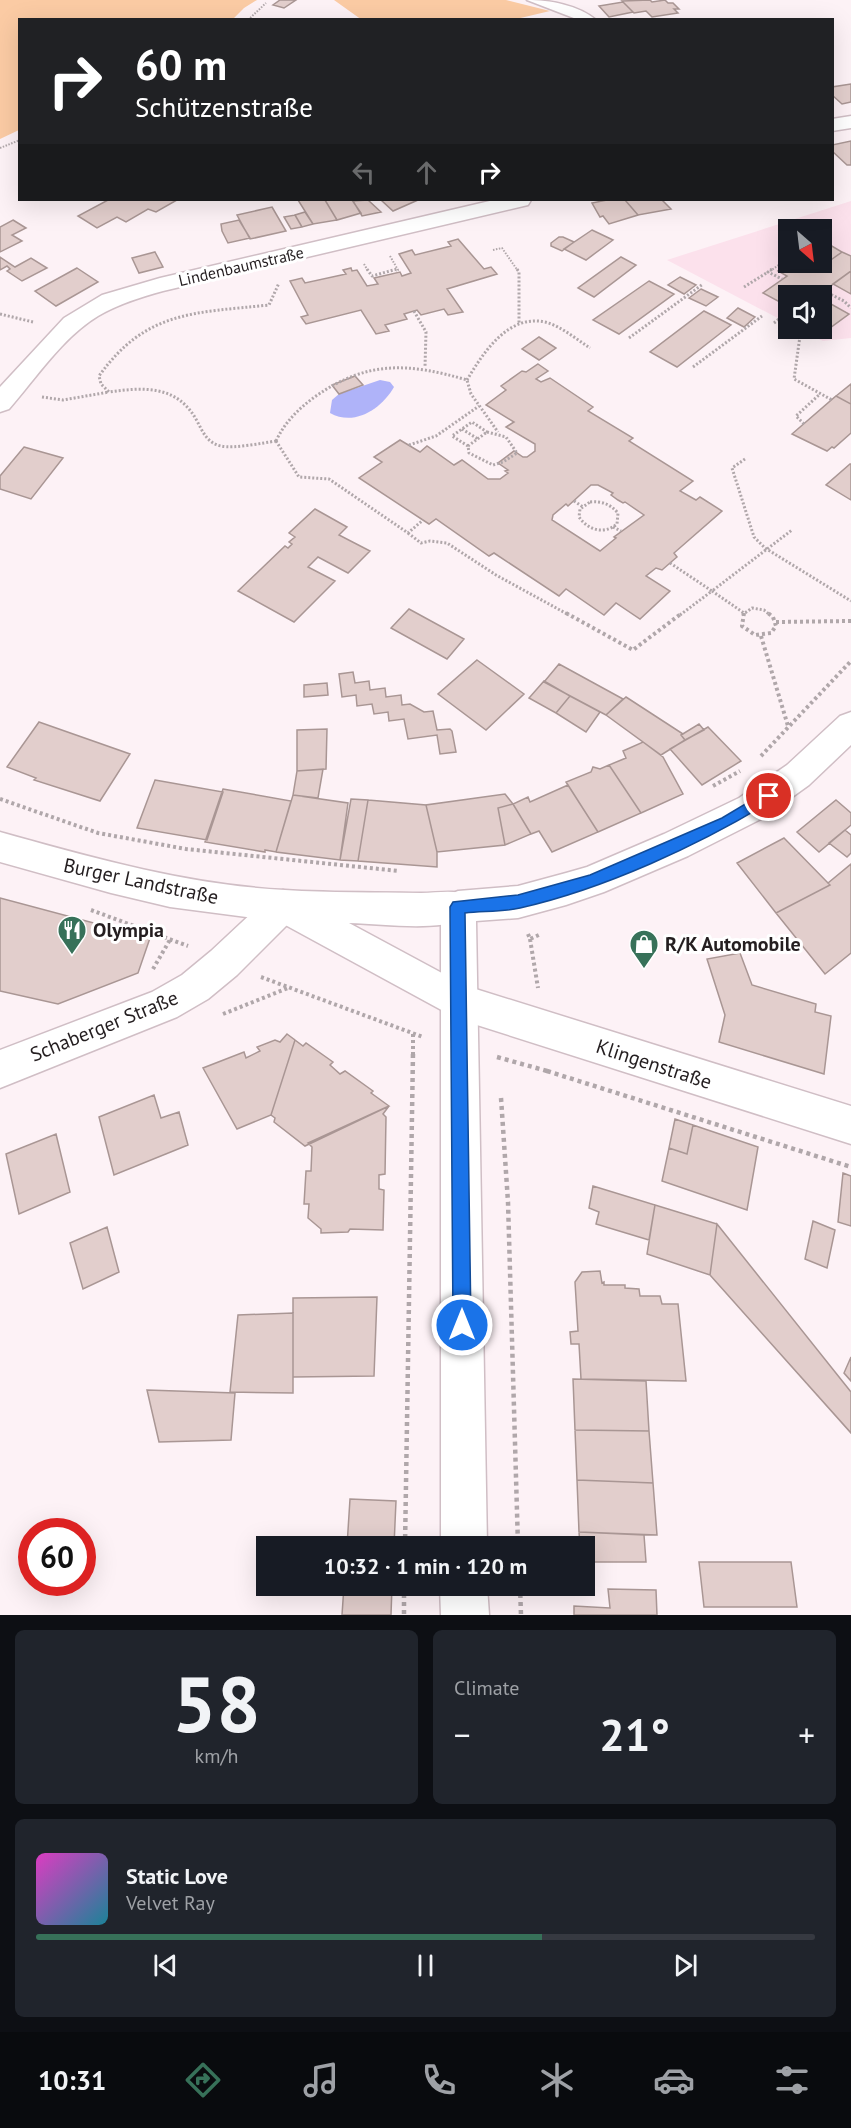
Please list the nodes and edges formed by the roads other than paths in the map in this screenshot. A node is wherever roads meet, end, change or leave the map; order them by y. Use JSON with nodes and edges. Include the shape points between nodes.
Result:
{"nodes":[{"id":1,"x":533,"y":0,"type":"edge"},
{"id":2,"x":586,"y":18,"type":"edge"},
{"id":3,"x":851,"y":122,"type":"edge"},
{"id":4,"x":834,"y":125,"type":"edge"},
{"id":5,"x":516,"y":201,"type":"edge"},
{"id":6,"x":0,"y":403,"type":"edge"},
{"id":7,"x":851,"y":725,"type":"edge"},
{"id":8,"x":0,"y":847,"type":"edge"},
{"id":9,"x":283,"y":906,"type":"junction"},
{"id":10,"x":458,"y":907,"type":"junction"},
{"id":11,"x":458,"y":1001,"type":"junction"},
{"id":12,"x":0,"y":1069,"type":"edge"},
{"id":13,"x":851,"y":1125,"type":"edge"},
{"id":14,"x":464,"y":1536,"type":"edge"},
{"id":15,"x":464,"y":1596,"type":"edge"},
{"id":16,"x":465,"y":1615,"type":"edge"}],
"edges":[{"from":1,"to":2,"type":"lane"},
{"from":3,"to":4,"type":"main road"},
{"from":5,"to":6,"type":"main road","name":"Lindenbaumstraße","via":[[119,297],[73,323]]},
{"from":7,"to":10,"type":"main road","name":"Burger Landstraße","via":[[798,775],[751,808],[676,845],[566,890],[518,902]]},
{"from":8,"to":9,"type":"main road","name":"Burger Landstraße","via":[[170,891]]},
{"from":9,"to":10,"type":"main road","name":"Burger Landstraße"},
{"from":9,"to":11,"type":"main road","name":"Burger Landstraße"},
{"from":9,"to":12,"type":"main road","name":"Schaberger Straße","via":[[224,963],[195,987],[164,1005]]},
{"from":10,"to":11,"type":"main road"},
{"from":11,"to":13,"type":"main road","name":"Klingenstraße"},
{"from":11,"to":14,"type":"main road"},
{"from":15,"to":16,"type":"main road"}]}
